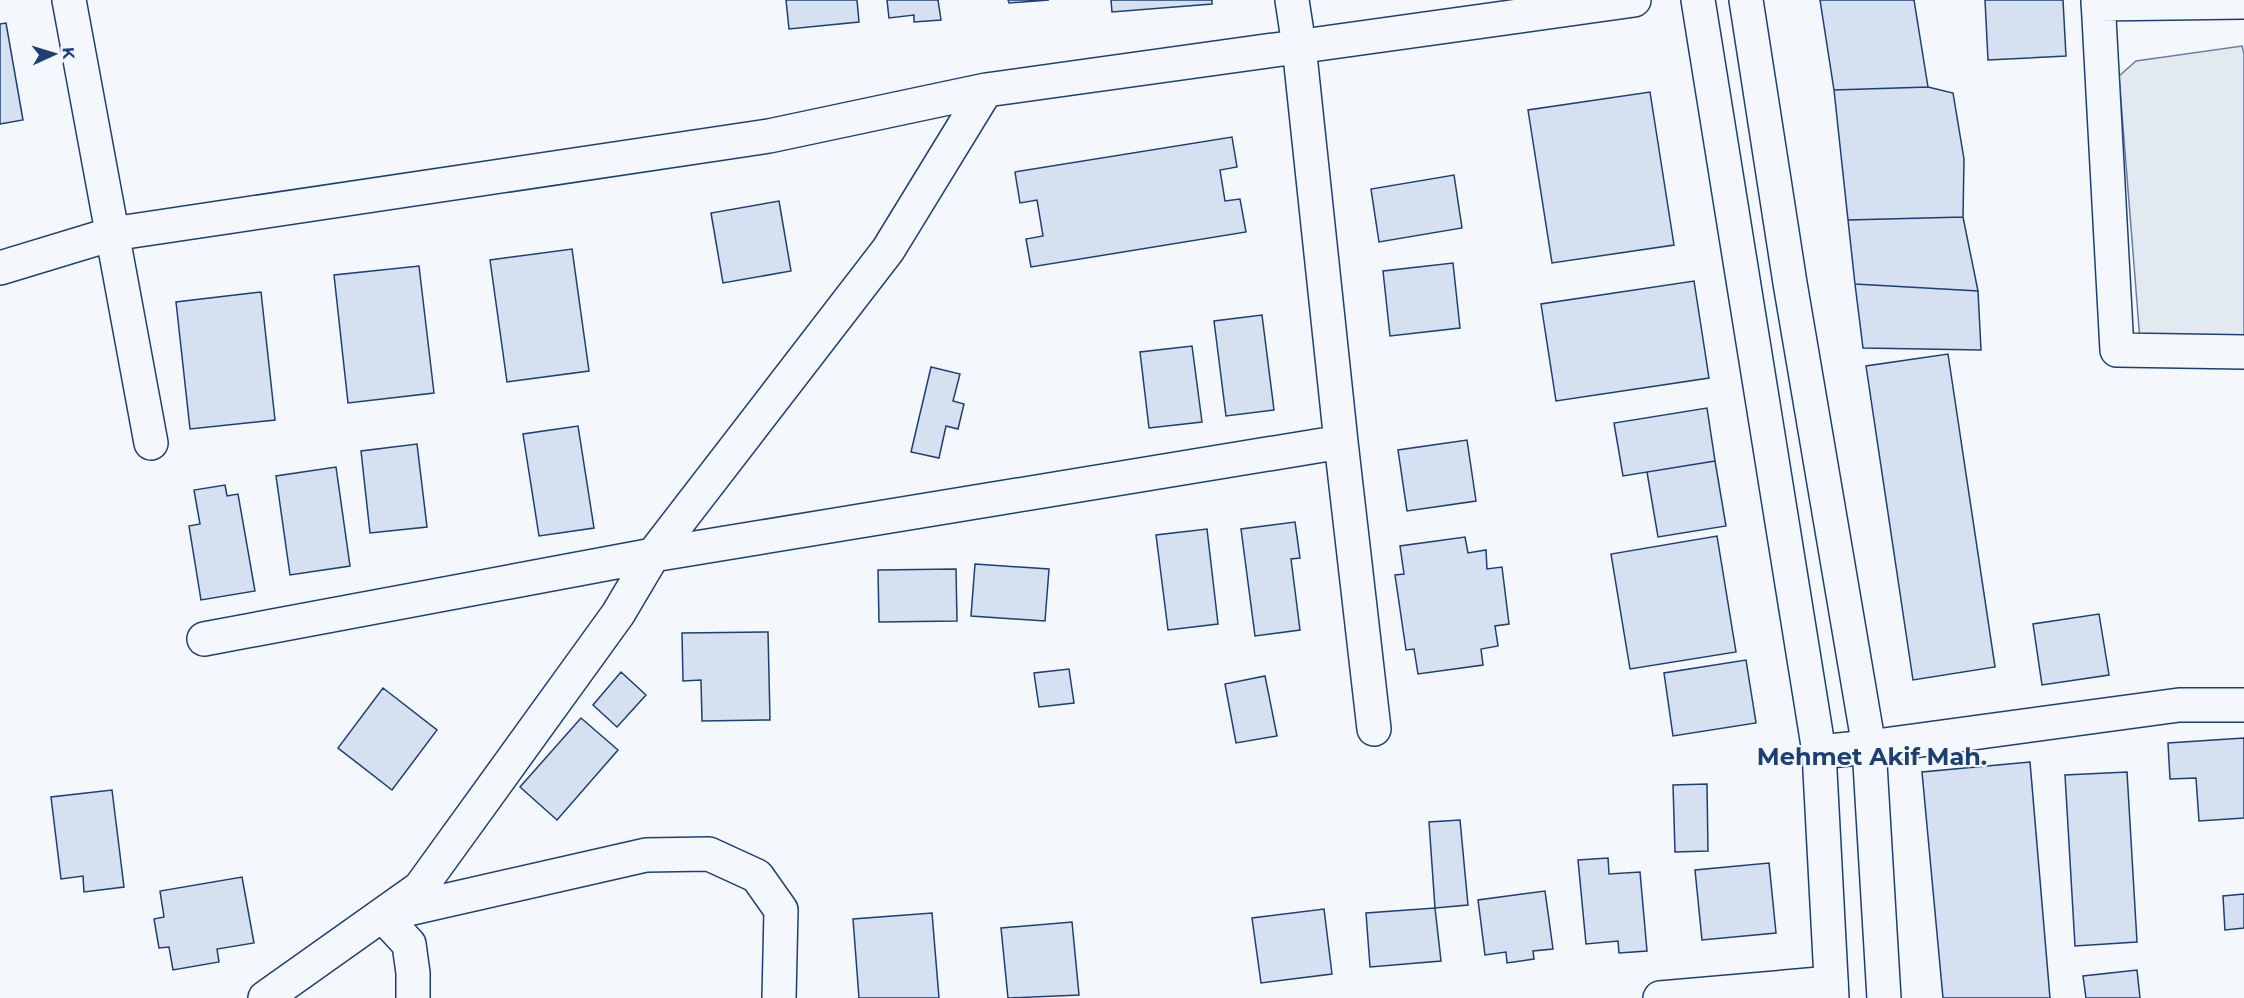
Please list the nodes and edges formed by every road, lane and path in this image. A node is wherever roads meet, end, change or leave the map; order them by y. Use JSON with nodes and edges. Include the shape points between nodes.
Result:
{"nodes":[{"id":1,"x":69,"y":0,"type":"edge"},
{"id":2,"x":1292,"y":0,"type":"edge"},
{"id":3,"x":1634,"y":0,"type":"edge"},
{"id":4,"x":1698,"y":0,"type":"edge"},
{"id":5,"x":1746,"y":0,"type":"edge"},
{"id":6,"x":2098,"y":2,"type":"edge"},
{"id":7,"x":2244,"y":2,"type":"edge"},
{"id":8,"x":1299,"y":46,"type":"junction"},
{"id":9,"x":986,"y":90,"type":"junction"},
{"id":10,"x":112,"y":234,"type":"junction"},
{"id":11,"x":0,"y":268,"type":"edge"},
{"id":12,"x":2244,"y":352,"type":"edge"},
{"id":13,"x":1341,"y":442,"type":"junction"},
{"id":14,"x":151,"y":443,"type":"dead end"},
{"id":15,"x":653,"y":555,"type":"junction"},
{"id":16,"x":204,"y":639,"type":"dead end"},
{"id":17,"x":2244,"y":705,"type":"edge"},
{"id":18,"x":1374,"y":729,"type":"dead end"},
{"id":19,"x":1869,"y":747,"type":"junction"},
{"id":20,"x":1819,"y":752,"type":"junction"},
{"id":21,"x":382,"y":915,"type":"junction"},
{"id":22,"x":1831,"y":990,"type":"edge"},
{"id":23,"x":265,"y":998,"type":"edge"},
{"id":24,"x":413,"y":998,"type":"edge"},
{"id":25,"x":779,"y":998,"type":"edge"},
{"id":26,"x":1660,"y":998,"type":"edge"},
{"id":27,"x":1884,"y":998,"type":"edge"}],
"edges":[{"from":1,"to":10,"type":"street"},
{"from":2,"to":8,"type":"street"},
{"from":3,"to":8,"type":"street"},
{"from":4,"to":20,"type":"street"},
{"from":5,"to":19,"type":"street"},
{"from":6,"to":7,"type":"street"},
{"from":6,"to":12,"type":"street","via":[[2117,350]]},
{"from":8,"to":9,"type":"street"},
{"from":8,"to":13,"type":"street"},
{"from":9,"to":10,"type":"street","via":[[769,136]]},
{"from":9,"to":15,"type":"street","via":[[888,250]]},
{"from":10,"to":11,"type":"street"},
{"from":10,"to":14,"type":"street"},
{"from":13,"to":15,"type":"street"},
{"from":13,"to":18,"type":"street"},
{"from":15,"to":16,"type":"street"},
{"from":15,"to":21,"type":"street","via":[[618,614],[420,888]]},
{"from":17,"to":19,"type":"street","via":[[2180,705]]},
{"from":19,"to":20,"type":"street"},
{"from":19,"to":27,"type":"street"},
{"from":20,"to":22,"type":"street"},
{"from":21,"to":23,"type":"street"},
{"from":21,"to":24,"type":"street","via":[[409,944]]},
{"from":21,"to":25,"type":"street","via":[[646,855],[709,854],[757,876],[781,910]]},
{"from":22,"to":26,"type":"street"}]}
